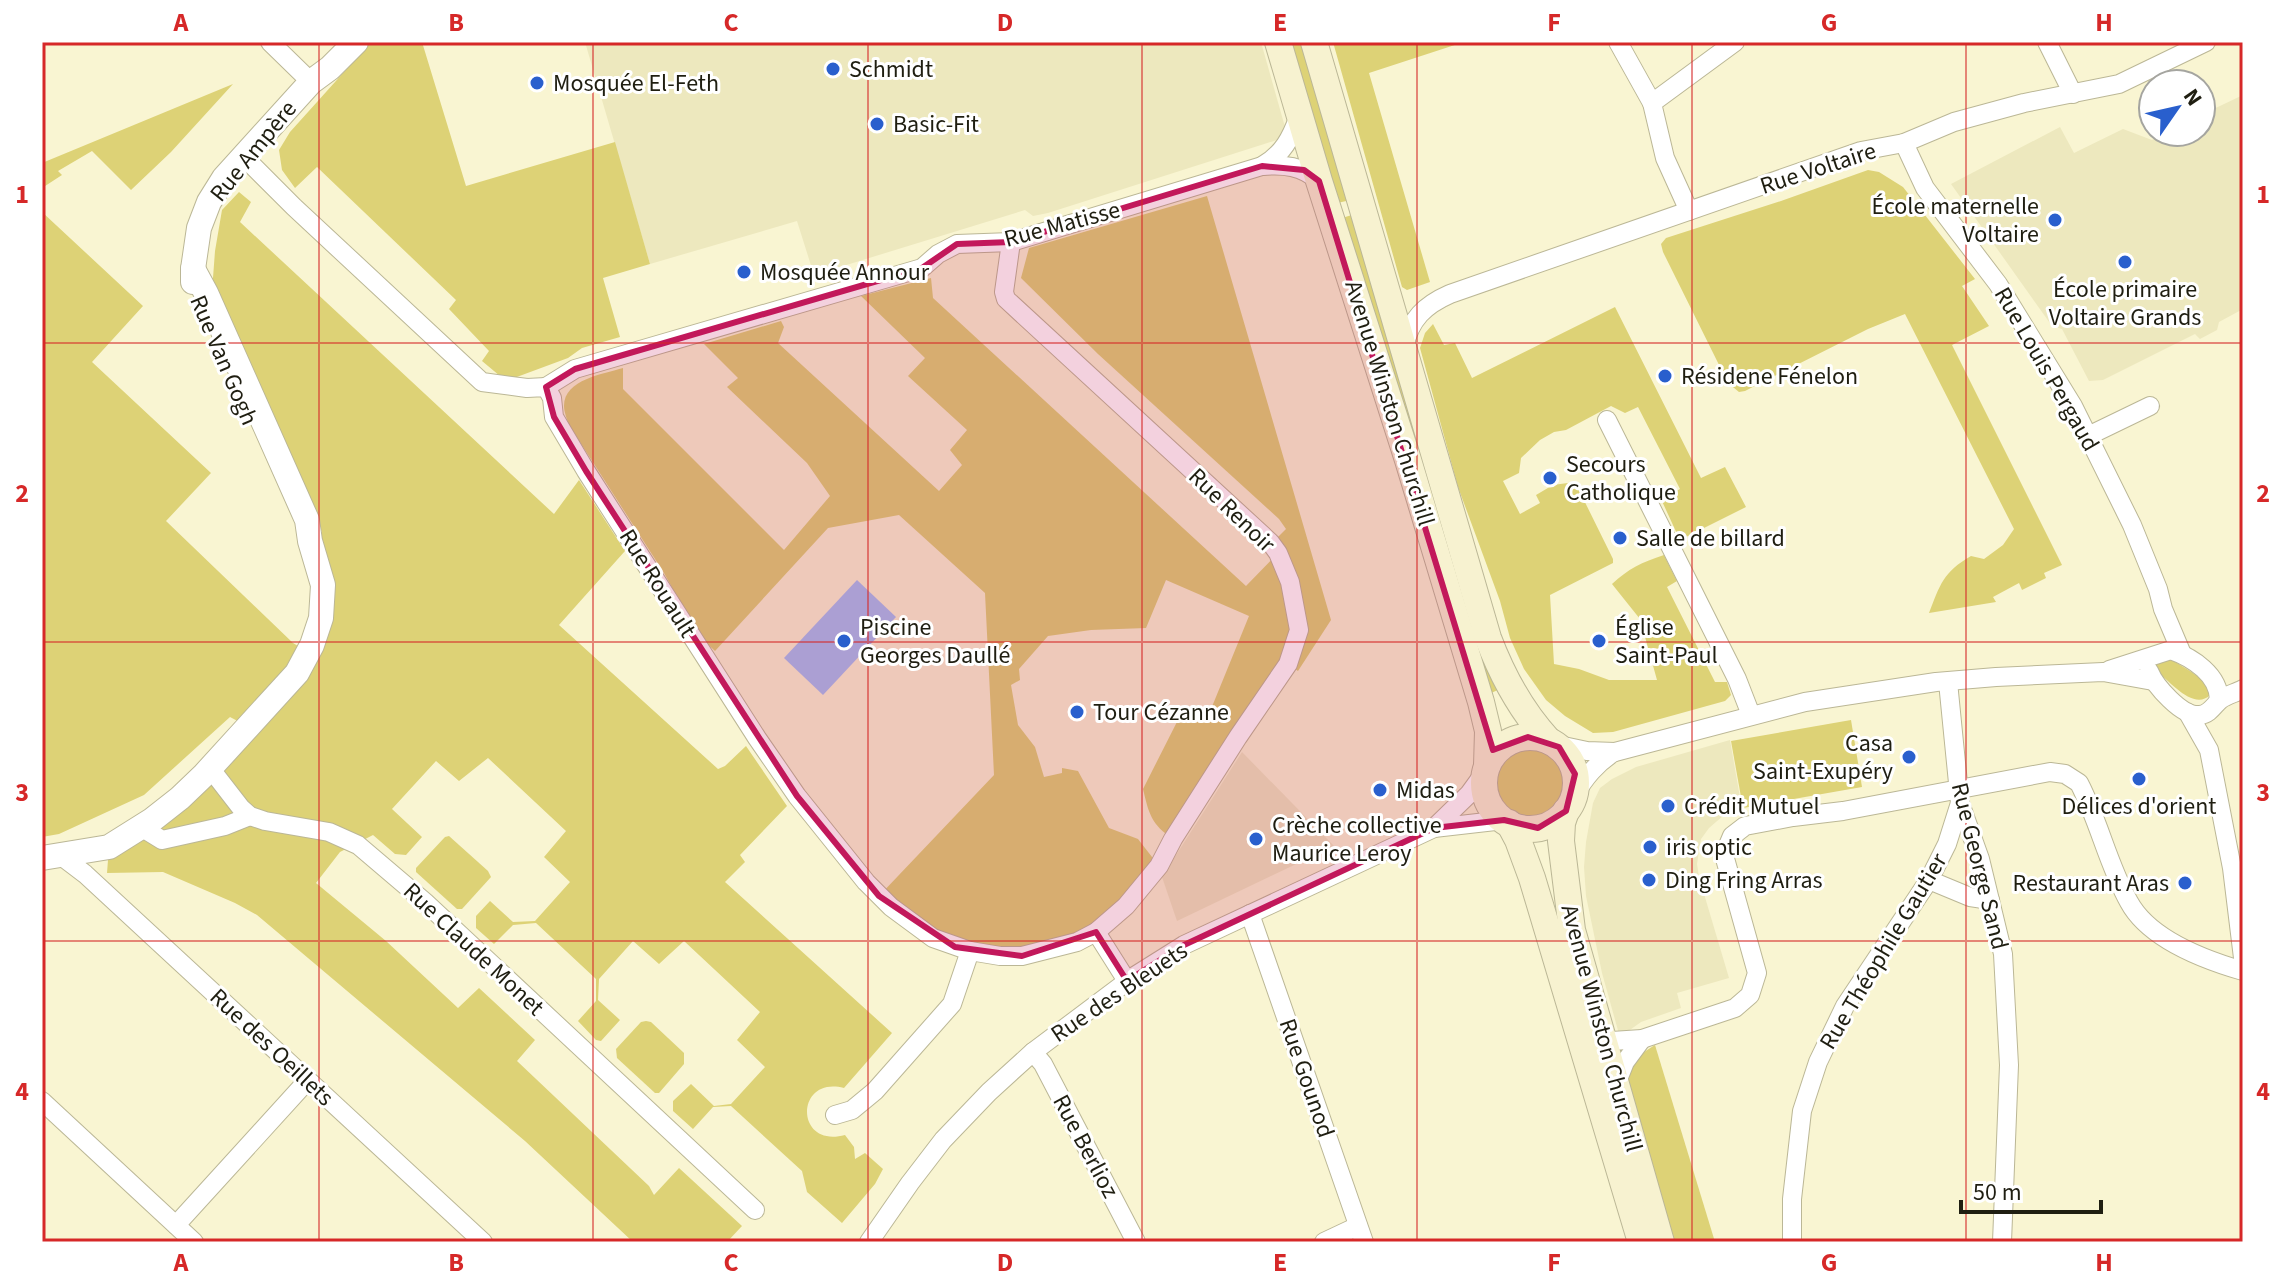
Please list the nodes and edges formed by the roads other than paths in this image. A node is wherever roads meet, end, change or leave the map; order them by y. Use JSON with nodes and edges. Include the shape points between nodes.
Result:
{"nodes":[{"id":1,"x":270,"y":42,"type":"edge"},
{"id":2,"x":1278,"y":42,"type":"edge"},
{"id":3,"x":1314,"y":42,"type":"edge"},
{"id":4,"x":1618,"y":42,"type":"edge"},
{"id":5,"x":1735,"y":42,"type":"edge"},
{"id":6,"x":2047,"y":42,"type":"edge"},
{"id":7,"x":2206,"y":42,"type":"edge"},
{"id":8,"x":344,"y":46,"type":"edge"},
{"id":9,"x":311,"y":82,"type":"junction"},
{"id":10,"x":2073,"y":94,"type":"junction"},
{"id":11,"x":1652,"y":103,"type":"junction"},
{"id":12,"x":1299,"y":116,"type":"junction"},
{"id":13,"x":1904,"y":143,"type":"junction"},
{"id":14,"x":243,"y":156,"type":"junction"},
{"id":15,"x":1262,"y":166,"type":"junction"},
{"id":16,"x":1319,"y":181,"type":"junction"},
{"id":17,"x":1689,"y":211,"type":"junction"},
{"id":18,"x":1011,"y":242,"type":"junction"},
{"id":19,"x":193,"y":269,"type":"joint"},
{"id":20,"x":1391,"y":300,"type":"junction"},
{"id":21,"x":1431,"y":302,"type":"junction"},
{"id":22,"x":1404,"y":347,"type":"junction"},
{"id":23,"x":546,"y":387,"type":"junction"},
{"id":24,"x":2150,"y":406,"type":"dead end"},
{"id":25,"x":1607,"y":420,"type":"dead end"},
{"id":26,"x":2088,"y":436,"type":"junction"},
{"id":27,"x":2163,"y":609,"type":"junction"},
{"id":28,"x":2182,"y":654,"type":"junction"},
{"id":29,"x":2156,"y":655,"type":"junction"},
{"id":30,"x":2103,"y":672,"type":"junction"},
{"id":31,"x":2212,"y":677,"type":"junction"},
{"id":32,"x":2153,"y":681,"type":"junction"},
{"id":33,"x":2243,"y":681,"type":"edge"},
{"id":34,"x":1948,"y":682,"type":"junction"},
{"id":35,"x":2243,"y":689,"type":"edge"},
{"id":36,"x":2215,"y":705,"type":"junction"},
{"id":37,"x":2188,"y":713,"type":"junction"},
{"id":38,"x":1751,"y":715,"type":"junction"},
{"id":39,"x":1552,"y":742,"type":"junction"},
{"id":40,"x":2209,"y":750,"type":"junction"},
{"id":41,"x":1615,"y":752,"type":"junction"},
{"id":42,"x":210,"y":768,"type":"junction"},
{"id":43,"x":1486,"y":769,"type":"junction"},
{"id":44,"x":1959,"y":797,"type":"junction"},
{"id":45,"x":1570,"y":804,"type":"junction"},
{"id":46,"x":250,"y":816,"type":"junction"},
{"id":47,"x":1506,"y":822,"type":"junction"},
{"id":48,"x":141,"y":827,"type":"junction"},
{"id":49,"x":1434,"y":828,"type":"junction"},
{"id":50,"x":51,"y":856,"type":"edge"},
{"id":51,"x":1929,"y":880,"type":"junction"},
{"id":52,"x":1990,"y":900,"type":"junction"},
{"id":53,"x":1250,"y":914,"type":"junction"},
{"id":54,"x":1096,"y":932,"type":"junction"},
{"id":55,"x":970,"y":951,"type":"junction"},
{"id":56,"x":2243,"y":958,"type":"edge"},
{"id":57,"x":2243,"y":971,"type":"edge"},
{"id":58,"x":1127,"y":981,"type":"junction"},
{"id":59,"x":1600,"y":1033,"type":"junction"},
{"id":60,"x":1642,"y":1039,"type":"junction"},
{"id":61,"x":1033,"y":1052,"type":"junction"},
{"id":62,"x":307,"y":1081,"type":"junction"},
{"id":63,"x":1615,"y":1087,"type":"junction"},
{"id":64,"x":47,"y":1113,"type":"edge"},
{"id":65,"x":835,"y":1115,"type":"dead end"},
{"id":66,"x":755,"y":1210,"type":"dead end"},
{"id":67,"x":176,"y":1225,"type":"junction"},
{"id":68,"x":1361,"y":1234,"type":"edge"},
{"id":69,"x":477,"y":1240,"type":"edge"},
{"id":70,"x":194,"y":1242,"type":"edge"},
{"id":71,"x":869,"y":1242,"type":"edge"},
{"id":72,"x":1136,"y":1242,"type":"edge"},
{"id":73,"x":1324,"y":1242,"type":"edge"},
{"id":74,"x":1641,"y":1242,"type":"edge"},
{"id":75,"x":1661,"y":1242,"type":"edge"},
{"id":76,"x":1792,"y":1242,"type":"edge"},
{"id":77,"x":2002,"y":1242,"type":"edge"}],
"edges":[{"from":1,"to":9,"type":"street"},
{"from":2,"to":12,"type":"main road","name":"Avenue Winston Churchill"},
{"from":3,"to":20,"type":"main road","name":"Avenue Winston Churchill"},
{"from":4,"to":11,"type":"street"},
{"from":5,"to":11,"type":"street"},
{"from":6,"to":10,"type":"street"},
{"from":7,"to":10,"type":"street","name":"Rue Voltaire","via":[[2119,84]]},
{"from":8,"to":9,"type":"street","name":"Rue Ampère","via":[[320,63]]},
{"from":9,"to":14,"type":"street","name":"Rue Ampère"},
{"from":10,"to":13,"type":"street","name":"Rue Voltaire","via":[[1954,122]]},
{"from":11,"to":17,"type":"street","via":[[1665,158]]},
{"from":12,"to":15,"type":"street","via":[[1280,154]]},
{"from":12,"to":16,"type":"main road","name":"Avenue Winston Churchill"},
{"from":13,"to":17,"type":"street","name":"Rue Voltaire","via":[[1861,151]]},
{"from":13,"to":26,"type":"street","name":"Rue Louis Pergaud","via":[[1925,188],[1998,284]]},
{"from":14,"to":19,"type":"street","name":"Rue Ampère","via":[[209,202]]},
{"from":14,"to":23,"type":"street","via":[[482,382]]},
{"from":15,"to":16,"type":"street","via":[[1294,166]]},
{"from":15,"to":18,"type":"street","name":"Rue Matisse"},
{"from":16,"to":43,"type":"main road","name":"Avenue Winston Churchill","via":[[1481,702],[1488,731]]},
{"from":17,"to":21,"type":"street","name":"Rue Voltaire"},
{"from":18,"to":23,"type":"street","name":"Rue Matisse","via":[[957,244],[922,268],[575,369]]},
{"from":18,"to":54,"type":"street","name":"Rue Renoir","via":[[1006,299],[1270,542],[1290,582],[1299,630],[1288,664],[1159,866]]},
{"from":19,"to":42,"type":"street","name":"Rue Van Gogh","via":[[307,520],[323,585],[321,618],[297,673]]},
{"from":20,"to":21,"type":"street","name":"Rue Voltaire"},
{"from":20,"to":22,"type":"main road","name":"Avenue Winston Churchill"},
{"from":21,"to":22,"type":"street","via":[[1412,324]]},
{"from":22,"to":39,"type":"main road","name":"Avenue Winston Churchill","via":[[1488,638],[1506,679]]},
{"from":23,"to":55,"type":"street","name":"Rue Rouault","via":[[554,417],[586,471],[797,796],[879,896],[933,938]]},
{"from":24,"to":26,"type":"street"},
{"from":25,"to":38,"type":"street"},
{"from":26,"to":27,"type":"street","name":"Rue Louis Pergaud","via":[[2132,525]]},
{"from":27,"to":28,"type":"street","name":"Rue Louis Pergaud"},
{"from":27,"to":29,"type":"street","name":"Rue Louis Pergaud"},
{"from":28,"to":29,"type":"street","via":[[2171,650]]},
{"from":28,"to":31,"type":"street"},
{"from":29,"to":30,"type":"street"},
{"from":29,"to":32,"type":"street","via":[[2149,672]]},
{"from":30,"to":32,"type":"street"},
{"from":30,"to":34,"type":"street"},
{"from":31,"to":33,"type":"street"},
{"from":31,"to":36,"type":"street"},
{"from":32,"to":37,"type":"street"},
{"from":34,"to":38,"type":"street"},
{"from":34,"to":44,"type":"street","name":"Rue George Sand"},
{"from":35,"to":36,"type":"street"},
{"from":36,"to":37,"type":"street","via":[[2199,715]]},
{"from":36,"to":40,"type":"street"},
{"from":37,"to":40,"type":"street"},
{"from":38,"to":41,"type":"street"},
{"from":39,"to":41,"type":"street"},
{"from":39,"to":43,"type":"main road","via":[[1533,737],[1511,741],[1496,751]]},
{"from":39,"to":45,"type":"main road","via":[[1574,769]]},
{"from":40,"to":56,"type":"street"},
{"from":41,"to":45,"type":"street","via":[[1596,764]]},
{"from":42,"to":46,"type":"street"},
{"from":42,"to":48,"type":"street","name":"Rue Van Gogh"},
{"from":43,"to":47,"type":"main road","via":[[1486,796]]},
{"from":43,"to":49,"type":"street","name":"Rue des Bleuets"},
{"from":44,"to":51,"type":"street","name":"Rue Théophile Gautier","via":[[1947,844]]},
{"from":44,"to":52,"type":"street","name":"Rue George Sand"},
{"from":44,"to":57,"type":"street","via":[[2050,772],[2072,778],[2085,794],[2130,904],[2145,924],[2162,938]]},
{"from":44,"to":60,"type":"street","via":[[1745,826],[1732,836],[1724,855],[1757,973],[1754,989],[1735,1008]]},
{"from":45,"to":47,"type":"main road","via":[[1554,822],[1538,828]]},
{"from":45,"to":59,"type":"main road","name":"Avenue Winston Churchill","via":[[1561,841],[1570,918]]},
{"from":46,"to":48,"type":"street","via":[[162,840]]},
{"from":46,"to":66,"type":"street","name":"Rue Claude Monet","via":[[329,832],[358,845]]},
{"from":47,"to":49,"type":"street","name":"Rue des Bleuets"},
{"from":47,"to":74,"type":"main road","name":"Avenue Winston Churchill","via":[[1532,878]]},
{"from":48,"to":50,"type":"street","name":"Rue Van Gogh","via":[[109,847]]},
{"from":49,"to":53,"type":"street","name":"Rue des Bleuets"},
{"from":50,"to":62,"type":"street","name":"Rue des Oeillets","via":[[78,868]]},
{"from":51,"to":52,"type":"street"},
{"from":51,"to":76,"type":"street","name":"Rue Théophile Gautier","via":[[1845,1006],[1818,1062],[1802,1111]]},
{"from":52,"to":77,"type":"street","name":"Rue George Sand","via":[[2003,954],[2009,1051]]},
{"from":53,"to":58,"type":"street","name":"Rue des Bleuets","via":[[1184,945]]},
{"from":53,"to":68,"type":"street","name":"Rue Gounod"},
{"from":54,"to":55,"type":"street","name":"Rue Rouault","via":[[1022,956]]},
{"from":54,"to":58,"type":"street"},
{"from":55,"to":65,"type":"street","via":[[952,1004],[875,1091],[852,1110]]},
{"from":58,"to":61,"type":"street","name":"Rue des Bleuets"},
{"from":59,"to":60,"type":"street","via":[[1612,1041]]},
{"from":59,"to":63,"type":"main road","name":"Avenue Winston Churchill"},
{"from":60,"to":63,"type":"street"},
{"from":61,"to":71,"type":"street","name":"Rue des Bleuets","via":[[943,1140]]},
{"from":61,"to":72,"type":"street","name":"Rue Berlioz"},
{"from":62,"to":67,"type":"street"},
{"from":62,"to":69,"type":"street","name":"Rue des Oeillets"},
{"from":63,"to":75,"type":"main road","name":"Avenue Winston Churchill"},
{"from":64,"to":67,"type":"street"},
{"from":67,"to":70,"type":"street"},
{"from":68,"to":73,"type":"street"}]}
